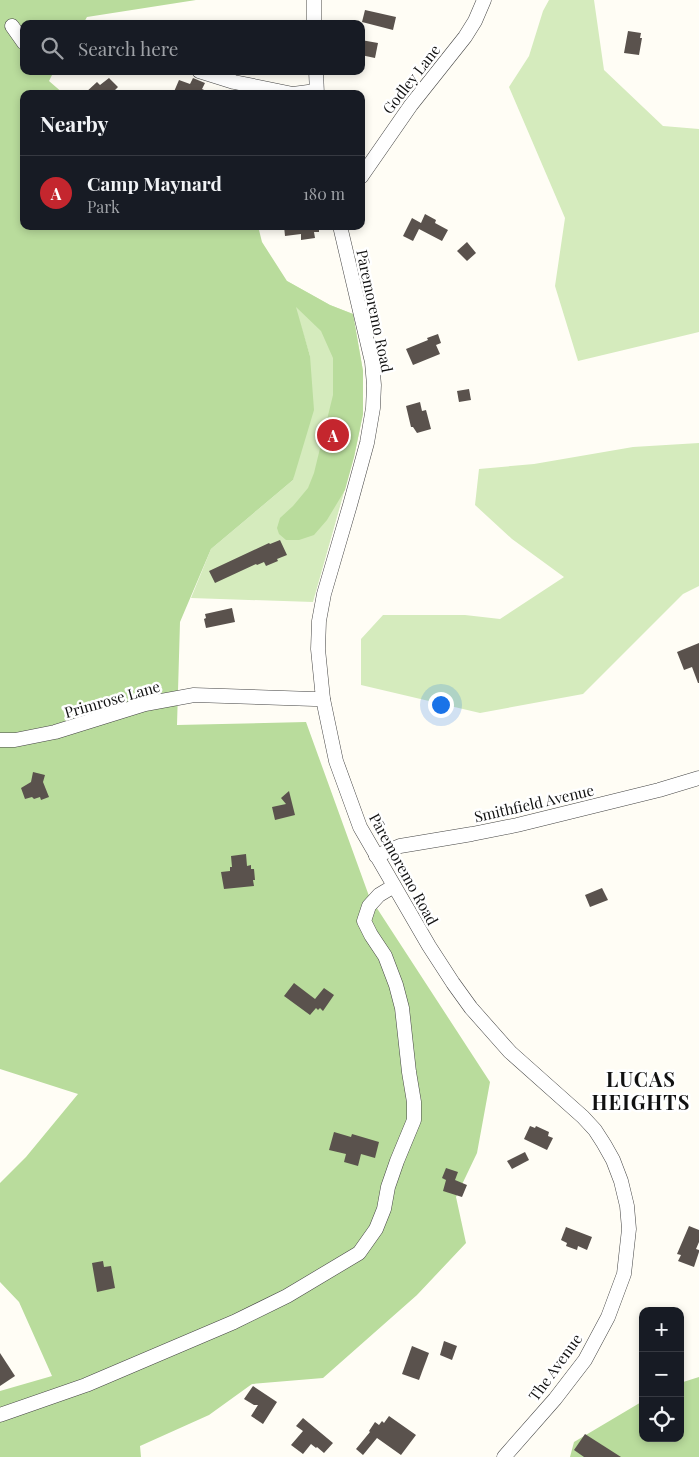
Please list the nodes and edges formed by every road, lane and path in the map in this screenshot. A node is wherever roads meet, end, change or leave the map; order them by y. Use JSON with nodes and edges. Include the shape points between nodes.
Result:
{"nodes":[{"id":1,"x":314,"y":0,"type":"edge"},
{"id":2,"x":484,"y":0,"type":"edge"},
{"id":3,"x":314,"y":20,"type":"edge"},
{"id":4,"x":12,"y":26,"type":"dead end"},
{"id":5,"x":20,"y":37,"type":"edge"},
{"id":6,"x":212,"y":75,"type":"edge"},
{"id":7,"x":316,"y":75,"type":"edge"},
{"id":8,"x":273,"y":90,"type":"edge"},
{"id":9,"x":317,"y":90,"type":"edge"},
{"id":10,"x":365,"y":171,"type":"edge"},
{"id":11,"x":341,"y":230,"type":"edge"},
{"id":12,"x":323,"y":698,"type":"junction"},
{"id":13,"x":0,"y":740,"type":"edge"},
{"id":14,"x":699,"y":778,"type":"edge"},
{"id":15,"x":376,"y":856,"type":"junction"},
{"id":16,"x":394,"y":886,"type":"junction"},
{"id":17,"x":604,"y":1144,"type":"joint"},
{"id":18,"x":0,"y":1414,"type":"edge"},
{"id":19,"x":504,"y":1457,"type":"edge"}],
"edges":[{"from":1,"to":3,"type":"street"},
{"from":2,"to":10,"type":"street","name":"Godley Lane","via":[[465,37],[411,105]]},
{"from":4,"to":5,"type":"street"},
{"from":6,"to":8,"type":"street"},
{"from":7,"to":9,"type":"street"},
{"from":11,"to":12,"type":"street","name":"Pāremoremo Road","via":[[372,362],[374,385],[367,443],[319,620]]},
{"from":12,"to":13,"type":"street","name":"Primrose Lane","via":[[194,695],[145,704],[54,732]]},
{"from":12,"to":15,"type":"street","name":"Pāremoremo Road","via":[[336,761],[360,827]]},
{"from":14,"to":15,"type":"street","name":"Smithfield Avenue","via":[[517,825],[400,846]]},
{"from":15,"to":16,"type":"street","name":"Pāremoremo Road"},
{"from":16,"to":17,"type":"street","name":"Pāremoremo Road","via":[[471,1008],[510,1052],[583,1117]]},
{"from":16,"to":18,"type":"street","via":[[369,906],[364,922],[385,956],[402,1008],[414,1120],[397,1161],[376,1229],[359,1253],[287,1296],[234,1322],[86,1385]]},
{"from":17,"to":19,"type":"street","name":"The Avenue","via":[[621,1181],[627,1206],[629,1229],[624,1274],[608,1317],[585,1360]]}]}
